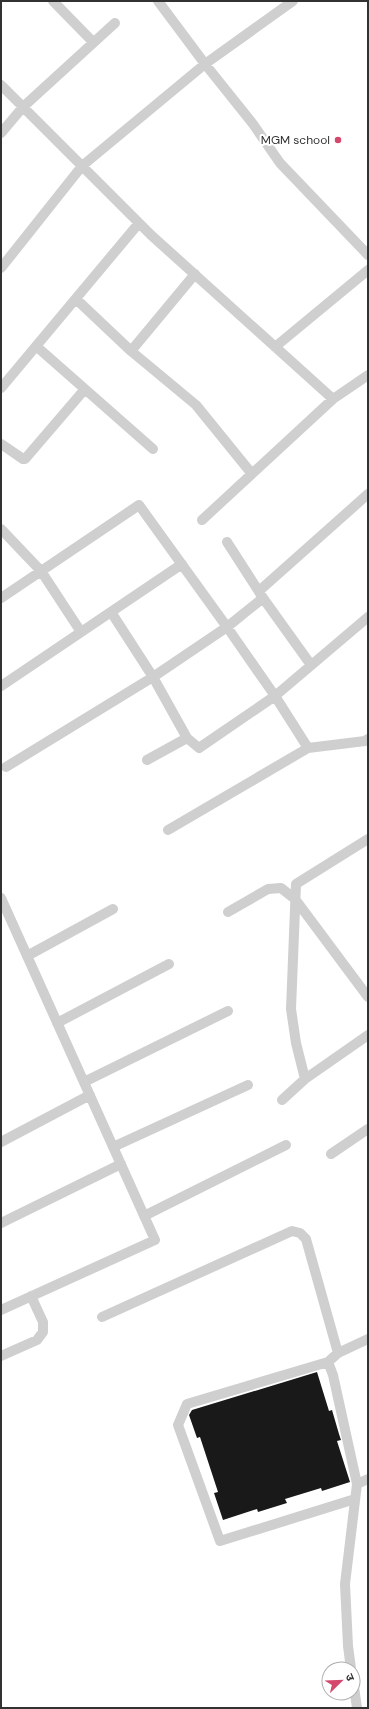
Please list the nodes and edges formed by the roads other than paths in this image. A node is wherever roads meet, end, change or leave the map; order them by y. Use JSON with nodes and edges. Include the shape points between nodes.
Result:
{"nodes":[{"id":1,"x":53,"y":1,"type":"edge"},
{"id":2,"x":158,"y":1,"type":"edge"},
{"id":3,"x":293,"y":1,"type":"edge"},
{"id":4,"x":115,"y":23,"type":"dead end"},
{"id":5,"x":93,"y":42,"type":"junction"},
{"id":6,"x":205,"y":64,"type":"junction"},
{"id":7,"x":1,"y":85,"type":"edge"},
{"id":8,"x":23,"y":107,"type":"junction"},
{"id":9,"x":1,"y":133,"type":"edge"},
{"id":10,"x":82,"y":166,"type":"junction"},
{"id":11,"x":139,"y":223,"type":"junction"},
{"id":12,"x":368,"y":255,"type":"edge"},
{"id":13,"x":1,"y":268,"type":"edge"},
{"id":14,"x":368,"y":270,"type":"edge"},
{"id":15,"x":195,"y":274,"type":"junction"},
{"id":16,"x":76,"y":299,"type":"junction"},
{"id":17,"x":36,"y":346,"type":"junction"},
{"id":18,"x":275,"y":347,"type":"junction"},
{"id":19,"x":130,"y":351,"type":"junction"},
{"id":20,"x":366,"y":380,"type":"edge"},
{"id":21,"x":1,"y":388,"type":"edge"},
{"id":22,"x":85,"y":389,"type":"junction"},
{"id":23,"x":333,"y":399,"type":"junction"},
{"id":24,"x":1,"y":444,"type":"edge"},
{"id":25,"x":153,"y":449,"type":"dead end"},
{"id":26,"x":252,"y":474,"type":"junction"},
{"id":27,"x":368,"y":494,"type":"edge"},
{"id":28,"x":202,"y":520,"type":"dead end"},
{"id":29,"x":1,"y":529,"type":"edge"},
{"id":30,"x":227,"y":542,"type":"dead end"},
{"id":31,"x":182,"y":564,"type":"junction"},
{"id":32,"x":41,"y":571,"type":"junction"},
{"id":33,"x":261,"y":594,"type":"junction"},
{"id":34,"x":1,"y":598,"type":"edge"},
{"id":35,"x":111,"y":612,"type":"junction"},
{"id":36,"x":368,"y":617,"type":"edge"},
{"id":37,"x":227,"y":627,"type":"junction"},
{"id":38,"x":81,"y":632,"type":"junction"},
{"id":39,"x":311,"y":666,"type":"junction"},
{"id":40,"x":153,"y":678,"type":"junction"},
{"id":41,"x":1,"y":686,"type":"edge"},
{"id":42,"x":275,"y":696,"type":"junction"},
{"id":43,"x":187,"y":738,"type":"junction"},
{"id":44,"x":368,"y":739,"type":"edge"},
{"id":45,"x":308,"y":748,"type":"junction"},
{"id":46,"x":147,"y":760,"type":"dead end"},
{"id":47,"x":6,"y":767,"type":"dead end"},
{"id":48,"x":168,"y":830,"type":"dead end"},
{"id":49,"x":368,"y":839,"type":"edge"},
{"id":50,"x":1,"y":898,"type":"edge"},
{"id":51,"x":295,"y":899,"type":"junction"},
{"id":52,"x":113,"y":909,"type":"dead end"},
{"id":53,"x":228,"y":912,"type":"dead end"},
{"id":54,"x":27,"y":956,"type":"junction"},
{"id":55,"x":169,"y":964,"type":"dead end"},
{"id":56,"x":368,"y":997,"type":"edge"},
{"id":57,"x":228,"y":1011,"type":"dead end"},
{"id":58,"x":57,"y":1023,"type":"junction"},
{"id":59,"x":368,"y":1036,"type":"edge"},
{"id":60,"x":305,"y":1080,"type":"junction"},
{"id":61,"x":84,"y":1082,"type":"junction"},
{"id":62,"x":248,"y":1085,"type":"dead end"},
{"id":63,"x":90,"y":1095,"type":"junction"},
{"id":64,"x":282,"y":1100,"type":"dead end"},
{"id":65,"x":368,"y":1129,"type":"edge"},
{"id":66,"x":1,"y":1142,"type":"edge"},
{"id":67,"x":286,"y":1145,"type":"dead end"},
{"id":68,"x":113,"y":1147,"type":"junction"},
{"id":69,"x":331,"y":1154,"type":"dead end"},
{"id":70,"x":121,"y":1164,"type":"junction"},
{"id":71,"x":144,"y":1216,"type":"junction"},
{"id":72,"x":1,"y":1223,"type":"edge"},
{"id":73,"x":31,"y":1296,"type":"junction"},
{"id":74,"x":1,"y":1310,"type":"edge"},
{"id":75,"x":102,"y":1317,"type":"dead end"},
{"id":76,"x":368,"y":1339,"type":"edge"},
{"id":77,"x":338,"y":1353,"type":"junction"},
{"id":78,"x":1,"y":1356,"type":"edge"},
{"id":79,"x":328,"y":1362,"type":"junction"},
{"id":80,"x":368,"y":1479,"type":"edge"},
{"id":81,"x":357,"y":1484,"type":"junction"},
{"id":82,"x":355,"y":1499,"type":"junction"},
{"id":83,"x":351,"y":1661,"type":"edge"}],
"edges":[{"from":1,"to":5,"type":"street"},
{"from":2,"to":6,"type":"street"},
{"from":3,"to":6,"type":"street"},
{"from":4,"to":5,"type":"street"},
{"from":5,"to":8,"type":"street"},
{"from":6,"to":10,"type":"street"},
{"from":6,"to":12,"type":"street","via":[[280,163]]},
{"from":7,"to":8,"type":"street"},
{"from":8,"to":9,"type":"street"},
{"from":8,"to":10,"type":"street"},
{"from":10,"to":11,"type":"street"},
{"from":10,"to":13,"type":"street"},
{"from":11,"to":15,"type":"street"},
{"from":11,"to":16,"type":"street"},
{"from":14,"to":18,"type":"street"},
{"from":15,"to":18,"type":"street"},
{"from":15,"to":19,"type":"street"},
{"from":16,"to":17,"type":"street"},
{"from":16,"to":19,"type":"street"},
{"from":17,"to":21,"type":"street"},
{"from":17,"to":22,"type":"street"},
{"from":18,"to":23,"type":"street"},
{"from":19,"to":26,"type":"street","via":[[196,406]]},
{"from":20,"to":23,"type":"street"},
{"from":22,"to":24,"type":"street","via":[[25,458]]},
{"from":22,"to":25,"type":"street"},
{"from":23,"to":26,"type":"street"},
{"from":26,"to":28,"type":"street"},
{"from":27,"to":33,"type":"street"},
{"from":29,"to":32,"type":"street"},
{"from":30,"to":33,"type":"street"},
{"from":31,"to":32,"type":"street","via":[[139,504]]},
{"from":31,"to":35,"type":"street"},
{"from":31,"to":37,"type":"street"},
{"from":32,"to":34,"type":"street"},
{"from":32,"to":38,"type":"street"},
{"from":33,"to":37,"type":"street"},
{"from":33,"to":39,"type":"street"},
{"from":35,"to":38,"type":"street"},
{"from":35,"to":40,"type":"street"},
{"from":36,"to":39,"type":"street"},
{"from":37,"to":40,"type":"street"},
{"from":37,"to":42,"type":"street"},
{"from":38,"to":41,"type":"street"},
{"from":39,"to":42,"type":"street"},
{"from":40,"to":43,"type":"street"},
{"from":40,"to":47,"type":"street"},
{"from":42,"to":43,"type":"street","via":[[199,748]]},
{"from":42,"to":45,"type":"street"},
{"from":43,"to":46,"type":"street"},
{"from":44,"to":45,"type":"street"},
{"from":45,"to":48,"type":"street"},
{"from":49,"to":51,"type":"street","via":[[296,884]]},
{"from":50,"to":54,"type":"street"},
{"from":51,"to":53,"type":"street","via":[[281,888],[268,889]]},
{"from":51,"to":56,"type":"street"},
{"from":51,"to":60,"type":"street","via":[[291,1010]]},
{"from":52,"to":54,"type":"street"},
{"from":54,"to":58,"type":"street"},
{"from":55,"to":58,"type":"street"},
{"from":57,"to":61,"type":"street"},
{"from":58,"to":61,"type":"street"},
{"from":59,"to":60,"type":"street"},
{"from":60,"to":64,"type":"street"},
{"from":61,"to":63,"type":"street"},
{"from":62,"to":68,"type":"street"},
{"from":63,"to":66,"type":"street"},
{"from":63,"to":68,"type":"street"},
{"from":65,"to":69,"type":"street"},
{"from":67,"to":71,"type":"street"},
{"from":68,"to":70,"type":"street"},
{"from":70,"to":71,"type":"street"},
{"from":70,"to":72,"type":"street"},
{"from":71,"to":73,"type":"street","via":[[155,1240]]},
{"from":73,"to":74,"type":"street"},
{"from":73,"to":78,"type":"street","via":[[43,1322],[43,1332],[37,1340]]},
{"from":75,"to":77,"type":"street","via":[[292,1231],[300,1233],[306,1240]]},
{"from":76,"to":77,"type":"street"},
{"from":77,"to":79,"type":"street"},
{"from":79,"to":81,"type":"street"},
{"from":79,"to":82,"type":"street","via":[[187,1404],[178,1425],[220,1541]]},
{"from":80,"to":81,"type":"street"},
{"from":81,"to":82,"type":"street"},
{"from":82,"to":83,"type":"street","via":[[345,1584]]}]}
